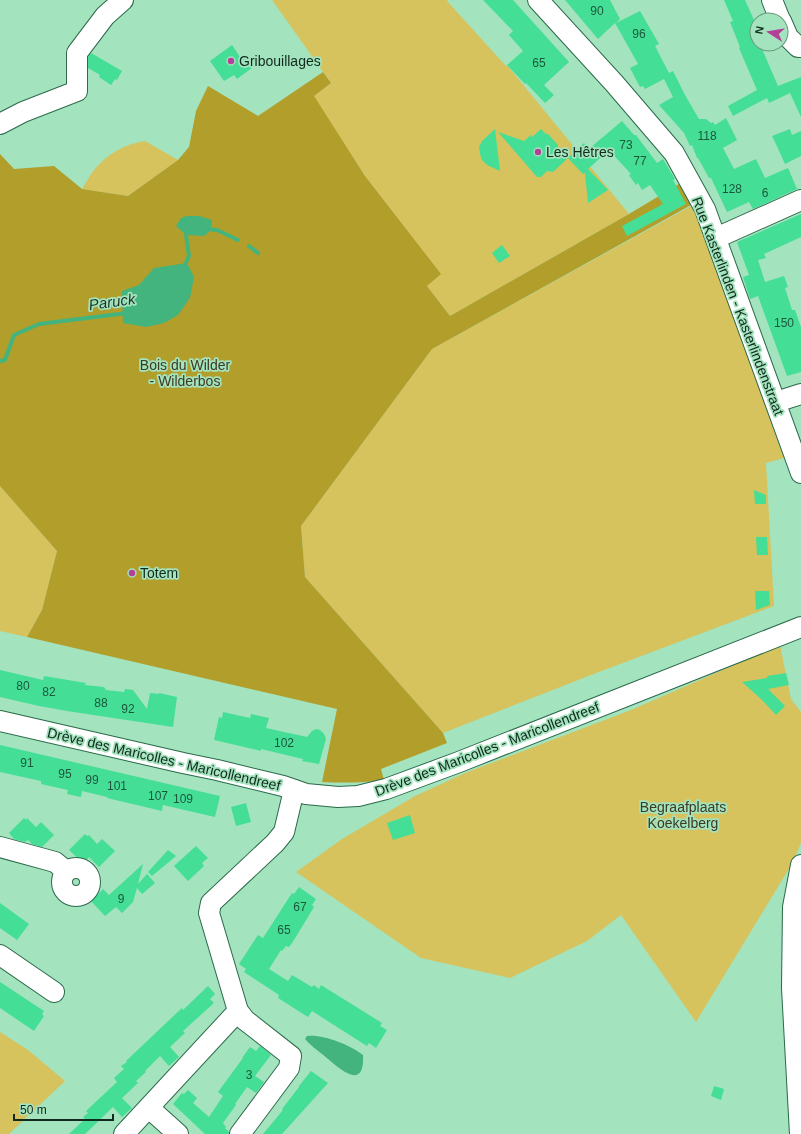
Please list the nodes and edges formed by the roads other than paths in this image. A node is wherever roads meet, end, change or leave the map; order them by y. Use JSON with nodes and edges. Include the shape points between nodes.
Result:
{"nodes":[{"id":1,"x":123,"y":0,"type":"edge"},
{"id":2,"x":538,"y":0,"type":"edge"},
{"id":3,"x":772,"y":0,"type":"edge"},
{"id":4,"x":777,"y":12,"type":"edge"},
{"id":5,"x":789,"y":38,"type":"edge"},
{"id":6,"x":801,"y":47,"type":"edge"},
{"id":7,"x":0,"y":124,"type":"edge"},
{"id":8,"x":801,"y":200,"type":"edge"},
{"id":9,"x":716,"y":238,"type":"junction"},
{"id":10,"x":801,"y":394,"type":"edge"},
{"id":11,"x":776,"y":402,"type":"junction"},
{"id":12,"x":801,"y":473,"type":"edge"},
{"id":13,"x":801,"y":627,"type":"edge"},
{"id":14,"x":0,"y":721,"type":"edge"},
{"id":15,"x":294,"y":790,"type":"junction"},
{"id":16,"x":0,"y":847,"type":"edge"},
{"id":17,"x":801,"y":865,"type":"edge"},
{"id":18,"x":66,"y":871,"type":"dead end"},
{"id":19,"x":0,"y":955,"type":"edge"},
{"id":20,"x":54,"y":992,"type":"dead end"},
{"id":21,"x":238,"y":1011,"type":"junction"},
{"id":22,"x":149,"y":1108,"type":"junction"},
{"id":23,"x":124,"y":1134,"type":"edge"},
{"id":24,"x":178,"y":1134,"type":"edge"},
{"id":25,"x":240,"y":1134,"type":"edge"},
{"id":26,"x":800,"y":1134,"type":"edge"}],
"edges":[{"from":1,"to":7,"type":"street","via":[[105,16],[77,53],[77,91]]},
{"from":2,"to":9,"type":"street","name":"Rue Kasterlinden - Kasterlindenstraat","via":[[674,153],[705,209]]},
{"from":3,"to":4,"type":"street"},
{"from":5,"to":6,"type":"street"},
{"from":8,"to":9,"type":"street"},
{"from":9,"to":11,"type":"street","name":"Rue Kasterlinden - Kasterlindenstraat"},
{"from":10,"to":11,"type":"street"},
{"from":11,"to":12,"type":"street","name":"Rue Kasterlinden - Kasterlindenstraat"},
{"from":13,"to":15,"type":"street","name":"Drève des Maricolles - Maricollendreef","via":[[386,790],[338,797],[306,794]]},
{"from":14,"to":15,"type":"street","name":"Drève des Maricolles - Maricollendreef"},
{"from":15,"to":21,"type":"street","via":[[284,832],[211,903],[209,913]]},
{"from":16,"to":18,"type":"street","via":[[55,862]]},
{"from":17,"to":26,"type":"street","via":[[793,907],[792,988]]},
{"from":19,"to":20,"type":"street"},
{"from":21,"to":22,"type":"street"},
{"from":21,"to":25,"type":"street","via":[[291,1056],[289,1068]]},
{"from":22,"to":23,"type":"street"},
{"from":22,"to":24,"type":"street"}]}
